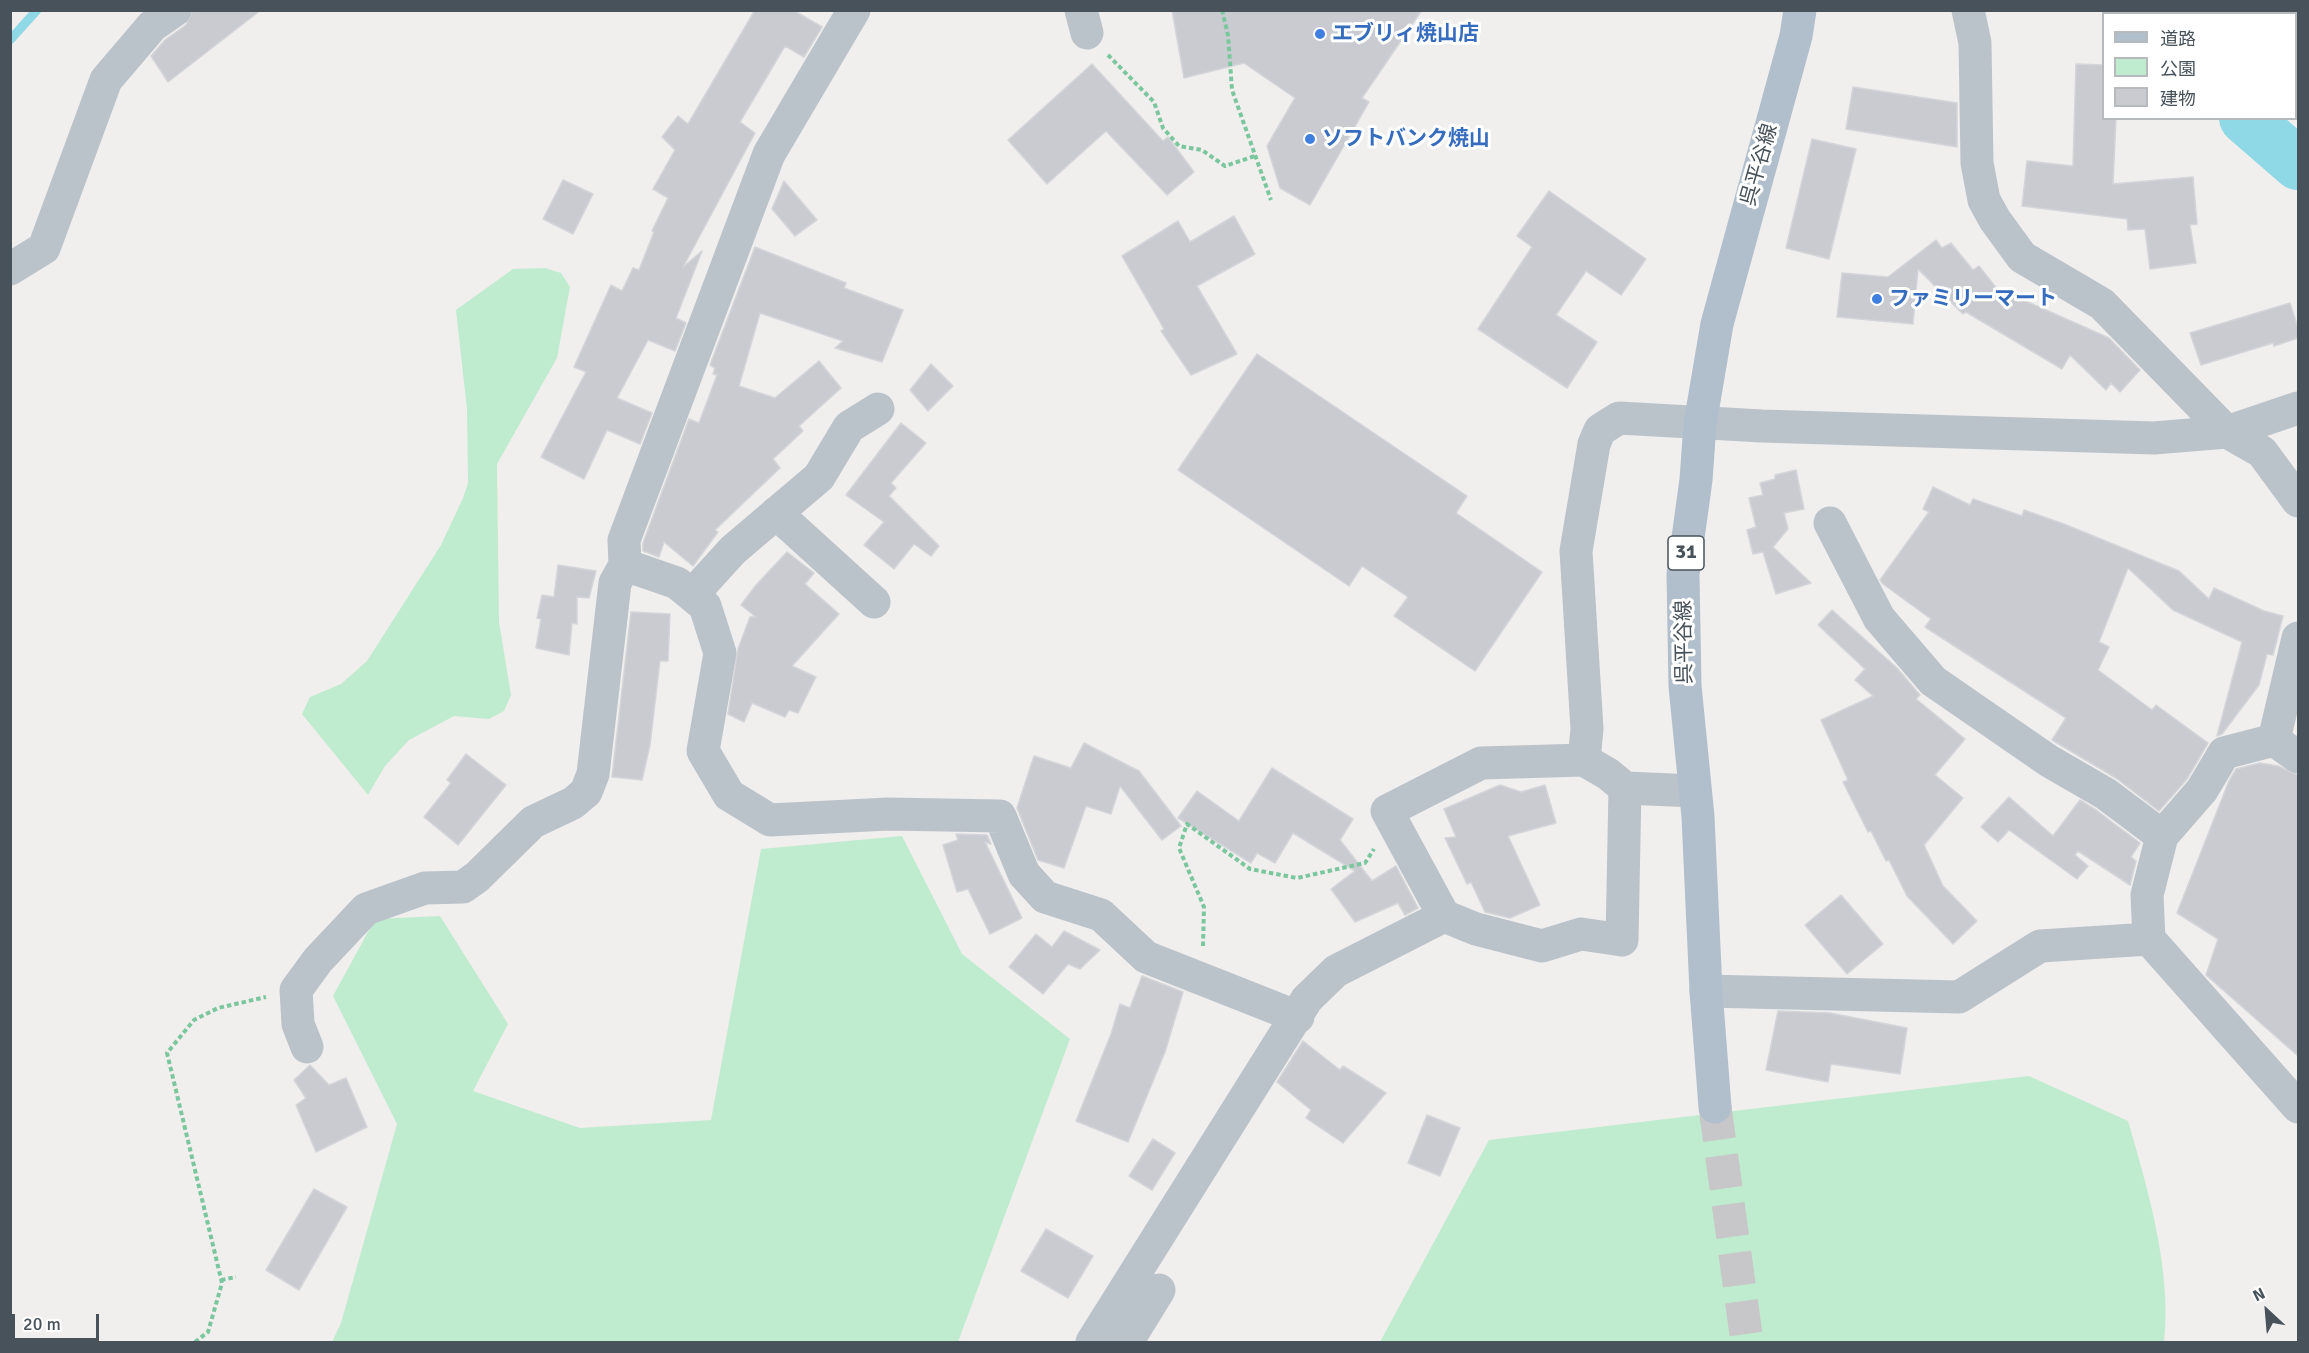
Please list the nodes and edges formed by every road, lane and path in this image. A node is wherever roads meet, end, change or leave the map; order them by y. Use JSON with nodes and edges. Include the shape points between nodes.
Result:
{"nodes":[{"id":1,"x":175,"y":10,"type":"edge"},
{"id":2,"x":854,"y":10,"type":"edge"},
{"id":3,"x":1222,"y":10,"type":"edge"},
{"id":4,"x":1800,"y":10,"type":"edge"},
{"id":5,"x":1968,"y":10,"type":"edge"},
{"id":6,"x":1084,"y":22,"type":"edge"},
{"id":7,"x":1255,"y":156,"type":"junction"},
{"id":8,"x":1270,"y":200,"type":"dead end"},
{"id":9,"x":10,"y":269,"type":"edge"},
{"id":10,"x":2298,"y":408,"type":"edge"},
{"id":11,"x":878,"y":409,"type":"dead end"},
{"id":12,"x":1700,"y":424,"type":"junction"},
{"id":13,"x":2227,"y":432,"type":"junction"},
{"id":14,"x":2298,"y":501,"type":"edge"},
{"id":15,"x":776,"y":513,"type":"junction"},
{"id":16,"x":1830,"y":523,"type":"dead end"},
{"id":17,"x":625,"y":565,"type":"junction"},
{"id":18,"x":692,"y":595,"type":"junction"},
{"id":19,"x":874,"y":602,"type":"dead end"},
{"id":20,"x":2298,"y":638,"type":"edge"},
{"id":21,"x":2286,"y":749,"type":"edge"},
{"id":22,"x":1584,"y":760,"type":"junction"},
{"id":23,"x":1625,"y":788,"type":"junction"},
{"id":24,"x":1695,"y":791,"type":"junction"},
{"id":25,"x":1395,"y":827,"type":"junction"},
{"id":26,"x":2162,"y":836,"type":"junction"},
{"id":27,"x":1444,"y":916,"type":"junction"},
{"id":28,"x":2149,"y":939,"type":"junction"},
{"id":29,"x":1192,"y":975,"type":"junction"},
{"id":30,"x":296,"y":990,"type":"junction"},
{"id":31,"x":1706,"y":992,"type":"junction"},
{"id":32,"x":1298,"y":1017,"type":"junction"},
{"id":33,"x":307,"y":1047,"type":"dead end"},
{"id":34,"x":1715,"y":1107,"type":"tunnel mouth"},
{"id":35,"x":2298,"y":1107,"type":"edge"},
{"id":36,"x":236,"y":1278,"type":"dead end"},
{"id":37,"x":221,"y":1280,"type":"junction"},
{"id":38,"x":1159,"y":1290,"type":"dead end"},
{"id":39,"x":195,"y":1342,"type":"edge"},
{"id":40,"x":1092,"y":1342,"type":"edge"},
{"id":41,"x":1127,"y":1342,"type":"edge"}],
"edges":[{"from":1,"to":9,"type":"street","via":[[152,26],[106,80],[44,248]]},
{"from":2,"to":17,"type":"street","via":[[769,154],[624,540]]},
{"from":3,"to":7,"type":"path","via":[[1232,90]]},
{"from":4,"to":12,"type":"main road","name":"呉平谷線","number":"31","via":[[1729,274]]},
{"from":5,"to":13,"type":"street","via":[[1975,43],[1977,163],[1984,200],[1995,220],[2022,257],[2102,304]]},
{"from":6,"to":7,"type":"path","via":[[1154,102],[1163,128],[1179,146],[1203,150],[1225,166]]},
{"from":7,"to":8,"type":"path"},
{"from":10,"to":13,"type":"street"},
{"from":11,"to":15,"type":"street","via":[[849,428],[819,477]]},
{"from":12,"to":13,"type":"street","via":[[2154,438]]},
{"from":12,"to":22,"type":"street","via":[[1619,418],[1600,430],[1594,444],[1576,551],[1587,729]]},
{"from":12,"to":24,"type":"main road","name":"呉平谷線","number":"31","via":[[1683,574],[1685,686]]},
{"from":13,"to":14,"type":"street","via":[[2262,452]]},
{"from":15,"to":18,"type":"street","via":[[733,550]]},
{"from":15,"to":19,"type":"street"},
{"from":16,"to":26,"type":"street","via":[[1879,618],[1934,681],[2049,761],[2106,794]]},
{"from":17,"to":18,"type":"street","via":[[677,583]]},
{"from":17,"to":30,"type":"street","via":[[615,583],[593,774],[586,792],[573,803],[533,822],[463,887],[425,888],[366,909]]},
{"from":18,"to":29,"type":"street","via":[[705,606],[720,653],[703,752],[729,795],[770,820],[888,814],[1000,816],[1024,874],[1045,897],[1101,915],[1146,957]]},
{"from":20,"to":21,"type":"street"},
{"from":21,"to":26,"type":"street","via":[[2224,753],[2202,790]]},
{"from":22,"to":23,"type":"street"},
{"from":22,"to":25,"type":"street","via":[[1481,763],[1387,811]]},
{"from":23,"to":24,"type":"street"},
{"from":23,"to":27,"type":"street","via":[[1623,940],[1581,934],[1542,946],[1476,929]]},
{"from":24,"to":31,"type":"main road","name":"呉平谷線","number":"31"},
{"from":25,"to":27,"type":"street"},
{"from":25,"to":29,"type":"path","via":[[1379,841],[1365,863],[1297,878],[1250,869],[1187,824],[1179,848],[1204,907],[1203,945]]},
{"from":26,"to":28,"type":"street","via":[[2146,896]]},
{"from":27,"to":32,"type":"street","via":[[1336,971],[1307,999]]},
{"from":28,"to":31,"type":"street","via":[[2040,946],[1959,997]]},
{"from":28,"to":35,"type":"street"},
{"from":29,"to":32,"type":"street"},
{"from":30,"to":33,"type":"street","via":[[298,1024]]},
{"from":30,"to":37,"type":"path","via":[[218,1008],[194,1020],[167,1053]]},
{"from":31,"to":34,"type":"main road","name":"呉平谷線","number":"31"},
{"from":32,"to":40,"type":"street"},
{"from":36,"to":37,"type":"path"},
{"from":37,"to":39,"type":"path","via":[[208,1332]]},
{"from":38,"to":41,"type":"street"}]}
